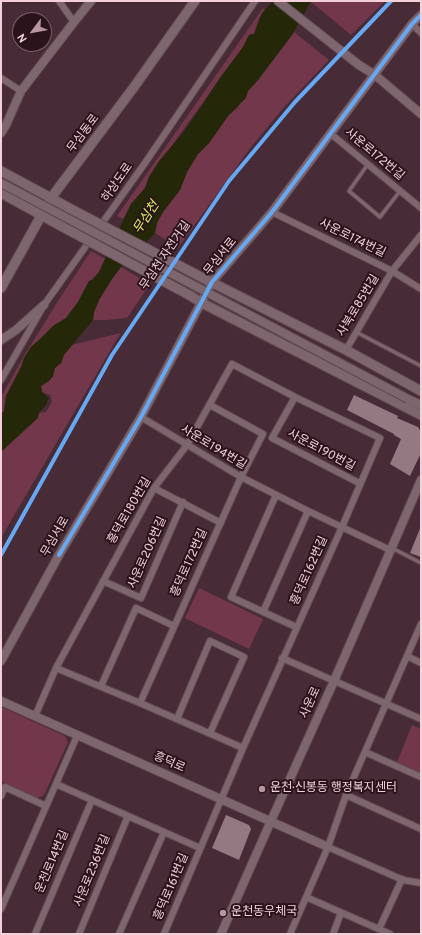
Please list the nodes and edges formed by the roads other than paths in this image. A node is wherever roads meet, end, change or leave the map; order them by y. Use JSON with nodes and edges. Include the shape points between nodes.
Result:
{"nodes":[{"id":1,"x":59,"y":1,"type":"edge"},
{"id":2,"x":91,"y":1,"type":"edge"},
{"id":3,"x":195,"y":1,"type":"edge"},
{"id":4,"x":255,"y":1,"type":"edge"},
{"id":5,"x":278,"y":1,"type":"edge"},
{"id":6,"x":421,"y":15,"type":"edge"},
{"id":7,"x":74,"y":22,"type":"junction"},
{"id":8,"x":412,"y":24,"type":"junction"},
{"id":9,"x":421,"y":33,"type":"edge"},
{"id":10,"x":375,"y":75,"type":"junction"},
{"id":11,"x":1,"y":78,"type":"edge"},
{"id":12,"x":21,"y":91,"type":"junction"},
{"id":13,"x":421,"y":114,"type":"edge"},
{"id":14,"x":1,"y":133,"type":"edge"},
{"id":15,"x":331,"y":134,"type":"junction"},
{"id":16,"x":368,"y":164,"type":"junction"},
{"id":17,"x":1,"y":171,"type":"edge"},
{"id":18,"x":1,"y":183,"type":"edge"},
{"id":19,"x":400,"y":191,"type":"junction"},
{"id":20,"x":1,"y":193,"type":"edge"},
{"id":21,"x":52,"y":198,"type":"junction"},
{"id":22,"x":421,"y":208,"type":"edge"},
{"id":23,"x":272,"y":212,"type":"junction"},
{"id":24,"x":42,"y":216,"type":"junction"},
{"id":25,"x":421,"y":235,"type":"edge"},
{"id":26,"x":392,"y":271,"type":"junction"},
{"id":27,"x":212,"y":282,"type":"junction"},
{"id":28,"x":1,"y":288,"type":"edge"},
{"id":29,"x":421,"y":289,"type":"edge"},
{"id":30,"x":202,"y":303,"type":"junction"},
{"id":31,"x":44,"y":305,"type":"junction"},
{"id":32,"x":356,"y":332,"type":"junction"},
{"id":33,"x":1,"y":340,"type":"edge"},
{"id":34,"x":346,"y":350,"type":"junction"},
{"id":35,"x":421,"y":366,"type":"edge"},
{"id":36,"x":1,"y":380,"type":"edge"},
{"id":37,"x":421,"y":391,"type":"edge"},
{"id":38,"x":295,"y":397,"type":"junction"},
{"id":39,"x":210,"y":405,"type":"junction"},
{"id":40,"x":421,"y":405,"type":"edge"},
{"id":41,"x":421,"y":415,"type":"edge"},
{"id":42,"x":141,"y":417,"type":"junction"},
{"id":43,"x":187,"y":445,"type":"junction"},
{"id":44,"x":241,"y":477,"type":"junction"},
{"id":45,"x":421,"y":480,"type":"edge"},
{"id":46,"x":359,"y":483,"type":"junction"},
{"id":47,"x":154,"y":488,"type":"junction"},
{"id":48,"x":276,"y":495,"type":"junction"},
{"id":49,"x":183,"y":502,"type":"junction"},
{"id":50,"x":308,"y":512,"type":"junction"},
{"id":51,"x":221,"y":523,"type":"junction"},
{"id":52,"x":342,"y":527,"type":"junction"},
{"id":53,"x":391,"y":549,"type":"junction"},
{"id":54,"x":421,"y":563,"type":"edge"},
{"id":55,"x":103,"y":581,"type":"junction"},
{"id":56,"x":262,"y":612,"type":"junction"},
{"id":57,"x":421,"y":624,"type":"edge"},
{"id":58,"x":174,"y":626,"type":"junction"},
{"id":59,"x":296,"y":627,"type":"junction"},
{"id":60,"x":407,"y":656,"type":"junction"},
{"id":61,"x":282,"y":658,"type":"junction"},
{"id":62,"x":1,"y":661,"type":"edge"},
{"id":63,"x":421,"y":663,"type":"edge"},
{"id":64,"x":56,"y":668,"type":"junction"},
{"id":65,"x":334,"y":681,"type":"junction"},
{"id":66,"x":101,"y":686,"type":"junction"},
{"id":67,"x":1,"y":701,"type":"edge"},
{"id":68,"x":140,"y":703,"type":"junction"},
{"id":69,"x":386,"y":704,"type":"junction"},
{"id":70,"x":35,"y":716,"type":"junction"},
{"id":71,"x":177,"y":719,"type":"junction"},
{"id":72,"x":421,"y":719,"type":"edge"},
{"id":73,"x":210,"y":733,"type":"junction"},
{"id":74,"x":77,"y":736,"type":"junction"},
{"id":75,"x":243,"y":748,"type":"junction"},
{"id":76,"x":365,"y":752,"type":"junction"},
{"id":77,"x":421,"y":777,"type":"edge"},
{"id":78,"x":56,"y":784,"type":"junction"},
{"id":79,"x":346,"y":795,"type":"junction"},
{"id":80,"x":1,"y":796,"type":"edge"},
{"id":81,"x":221,"y":798,"type":"junction"},
{"id":82,"x":92,"y":800,"type":"junction"},
{"id":83,"x":46,"y":806,"type":"junction"},
{"id":84,"x":128,"y":816,"type":"junction"},
{"id":85,"x":271,"y":821,"type":"junction"},
{"id":86,"x":421,"y":829,"type":"edge"},
{"id":87,"x":164,"y":832,"type":"junction"},
{"id":88,"x":328,"y":847,"type":"junction"},
{"id":89,"x":200,"y":848,"type":"junction"},
{"id":90,"x":402,"y":879,"type":"junction"},
{"id":91,"x":421,"y":883,"type":"edge"},
{"id":92,"x":306,"y":897,"type":"junction"},
{"id":93,"x":1,"y":908,"type":"edge"},
{"id":94,"x":341,"y":913,"type":"junction"},
{"id":95,"x":377,"y":928,"type":"junction"},
{"id":96,"x":35,"y":934,"type":"edge"},
{"id":97,"x":79,"y":934,"type":"edge"},
{"id":98,"x":119,"y":934,"type":"edge"},
{"id":99,"x":164,"y":934,"type":"edge"},
{"id":100,"x":221,"y":934,"type":"edge"},
{"id":101,"x":290,"y":934,"type":"edge"},
{"id":102,"x":333,"y":934,"type":"edge"},
{"id":103,"x":371,"y":934,"type":"edge"},
{"id":104,"x":390,"y":934,"type":"edge"}],
"edges":[{"from":1,"to":7,"type":"street"},
{"from":2,"to":7,"type":"street"},
{"from":3,"to":21,"type":"main road","name":"무심동로"},
{"from":4,"to":31,"type":"street","name":"하상도로","via":[[145,163]]},
{"from":5,"to":10,"type":"street"},
{"from":6,"to":8,"type":"street","name":"무심서로"},
{"from":7,"to":12,"type":"street"},
{"from":8,"to":9,"type":"street"},
{"from":8,"to":10,"type":"street","name":"무심서로"},
{"from":10,"to":13,"type":"street"},
{"from":10,"to":15,"type":"street","name":"무심서로"},
{"from":11,"to":12,"type":"street"},
{"from":12,"to":14,"type":"street"},
{"from":15,"to":16,"type":"street","name":"사운로172번길"},
{"from":15,"to":23,"type":"street","name":"무심서로"},
{"from":16,"to":19,"type":"street","name":"사운로172번길"},
{"from":16,"to":19,"type":"lane","via":[[349,191],[380,217]]},
{"from":17,"to":21,"type":"main road"},
{"from":18,"to":40,"type":"street","bridge":true},
{"from":19,"to":22,"type":"street","name":"사운로172번길"},
{"from":20,"to":24,"type":"main road"},
{"from":21,"to":24,"type":"main road","name":"무심동로"},
{"from":21,"to":27,"type":"main road","bridge":true},
{"from":23,"to":26,"type":"street","name":"사운로174번길"},
{"from":23,"to":27,"type":"street","name":"무심서로"},
{"from":24,"to":28,"type":"main road","name":"무심동로"},
{"from":24,"to":30,"type":"main road","bridge":true},
{"from":25,"to":26,"type":"street","name":"사북로85번길"},
{"from":26,"to":29,"type":"street","name":"사운로174번길"},
{"from":26,"to":32,"type":"street","name":"사북로85번길"},
{"from":27,"to":30,"type":"street","name":"무심서로"},
{"from":27,"to":34,"type":"main road"},
{"from":30,"to":41,"type":"main road"},
{"from":30,"to":42,"type":"street","name":"무심서로"},
{"from":31,"to":33,"type":"street"},
{"from":31,"to":36,"type":"street","name":"하상도로"},
{"from":32,"to":34,"type":"street","name":"사북로85번길"},
{"from":32,"to":35,"type":"lane"},
{"from":34,"to":37,"type":"main road"},
{"from":38,"to":39,"type":"street","name":"흥덕로180번길","via":[[232,364]]},
{"from":38,"to":46,"type":"street","name":"흥덕로162번길","via":[[380,438]]},
{"from":38,"to":46,"type":"street","name":"사운로190번길","via":[[272,438]]},
{"from":39,"to":43,"type":"street","name":"흥덕로180번길"},
{"from":39,"to":44,"type":"street","name":"흥덕로172번길","via":[[263,434]]},
{"from":42,"to":43,"type":"street","name":"사운로194번길"},
{"from":42,"to":62,"type":"street","name":"무심서로","via":[[59,555]]},
{"from":43,"to":44,"type":"street","name":"사운로194번길"},
{"from":43,"to":47,"type":"street","name":"흥덕로180번길"},
{"from":44,"to":48,"type":"street","name":"사운로194번길"},
{"from":44,"to":51,"type":"street","name":"흥덕로172번길"},
{"from":45,"to":53,"type":"street","name":"사운로"},
{"from":46,"to":52,"type":"street","name":"흥덕로162번길"},
{"from":47,"to":49,"type":"street"},
{"from":47,"to":55,"type":"street","name":"흥덕로180번길"},
{"from":48,"to":50,"type":"street","name":"사운로194번길"},
{"from":48,"to":56,"type":"street","via":[[231,597]]},
{"from":49,"to":51,"type":"street"},
{"from":49,"to":55,"type":"street","name":"사운로206번길","via":[[141,598]]},
{"from":50,"to":52,"type":"street","name":"사운로194번길"},
{"from":50,"to":56,"type":"street"},
{"from":51,"to":58,"type":"street","name":"흥덕로172번길"},
{"from":52,"to":53,"type":"street","name":"사운로194번길"},
{"from":52,"to":59,"type":"street","name":"흥덕로162번길"},
{"from":53,"to":54,"type":"lane"},
{"from":53,"to":65,"type":"street","name":"사운로"},
{"from":55,"to":64,"type":"street","name":"흥덕로180번길"},
{"from":56,"to":59,"type":"street"},
{"from":57,"to":60,"type":"street"},
{"from":58,"to":66,"type":"street","name":"사운로206번길","via":[[136,608]]},
{"from":58,"to":68,"type":"street","name":"흥덕로172번길"},
{"from":59,"to":61,"type":"street","name":"흥덕로162번길"},
{"from":60,"to":63,"type":"street"},
{"from":60,"to":69,"type":"street"},
{"from":61,"to":65,"type":"street"},
{"from":61,"to":75,"type":"street","name":"흥덕로162번길"},
{"from":64,"to":66,"type":"street"},
{"from":64,"to":70,"type":"street","name":"흥덕로180번길"},
{"from":65,"to":69,"type":"street"},
{"from":65,"to":85,"type":"street","name":"사운로"},
{"from":66,"to":68,"type":"street"},
{"from":67,"to":70,"type":"street","name":"흥덕로"},
{"from":68,"to":71,"type":"street"},
{"from":69,"to":72,"type":"street"},
{"from":69,"to":76,"type":"street"},
{"from":70,"to":74,"type":"street","name":"흥덕로"},
{"from":71,"to":73,"type":"street"},
{"from":71,"to":73,"type":"street","via":[[210,641],[244,657]]},
{"from":73,"to":75,"type":"street"},
{"from":74,"to":78,"type":"street"},
{"from":74,"to":81,"type":"street","name":"흥덕로"},
{"from":75,"to":81,"type":"street","name":"흥덕로162번길"},
{"from":76,"to":77,"type":"street"},
{"from":76,"to":79,"type":"street"},
{"from":78,"to":82,"type":"street","name":"흥덕로161번길"},
{"from":78,"to":83,"type":"street"},
{"from":79,"to":86,"type":"street"},
{"from":79,"to":88,"type":"street"},
{"from":80,"to":83,"type":"street","via":[[5,787]]},
{"from":81,"to":85,"type":"street","name":"흥덕로"},
{"from":81,"to":89,"type":"street","name":"흥덕로161번길"},
{"from":82,"to":84,"type":"street","name":"흥덕로161번길"},
{"from":82,"to":96,"type":"street","name":"운천로14번길"},
{"from":83,"to":93,"type":"street"},
{"from":84,"to":87,"type":"street","name":"흥덕로161번길"},
{"from":84,"to":97,"type":"street","name":"사운로236번길"},
{"from":85,"to":88,"type":"street","name":"흥덕로"},
{"from":85,"to":100,"type":"street","name":"사운로"},
{"from":87,"to":89,"type":"street","name":"흥덕로161번길"},
{"from":87,"to":98,"type":"street"},
{"from":88,"to":90,"type":"street","name":"흥덕로"},
{"from":88,"to":92,"type":"street"},
{"from":89,"to":99,"type":"street","name":"흥덕로161번길"},
{"from":90,"to":91,"type":"street","name":"흥덕로"},
{"from":90,"to":95,"type":"street"},
{"from":92,"to":94,"type":"street"},
{"from":92,"to":101,"type":"street"},
{"from":94,"to":95,"type":"street"},
{"from":94,"to":102,"type":"street"},
{"from":95,"to":103,"type":"street"},
{"from":95,"to":104,"type":"street"}]}
